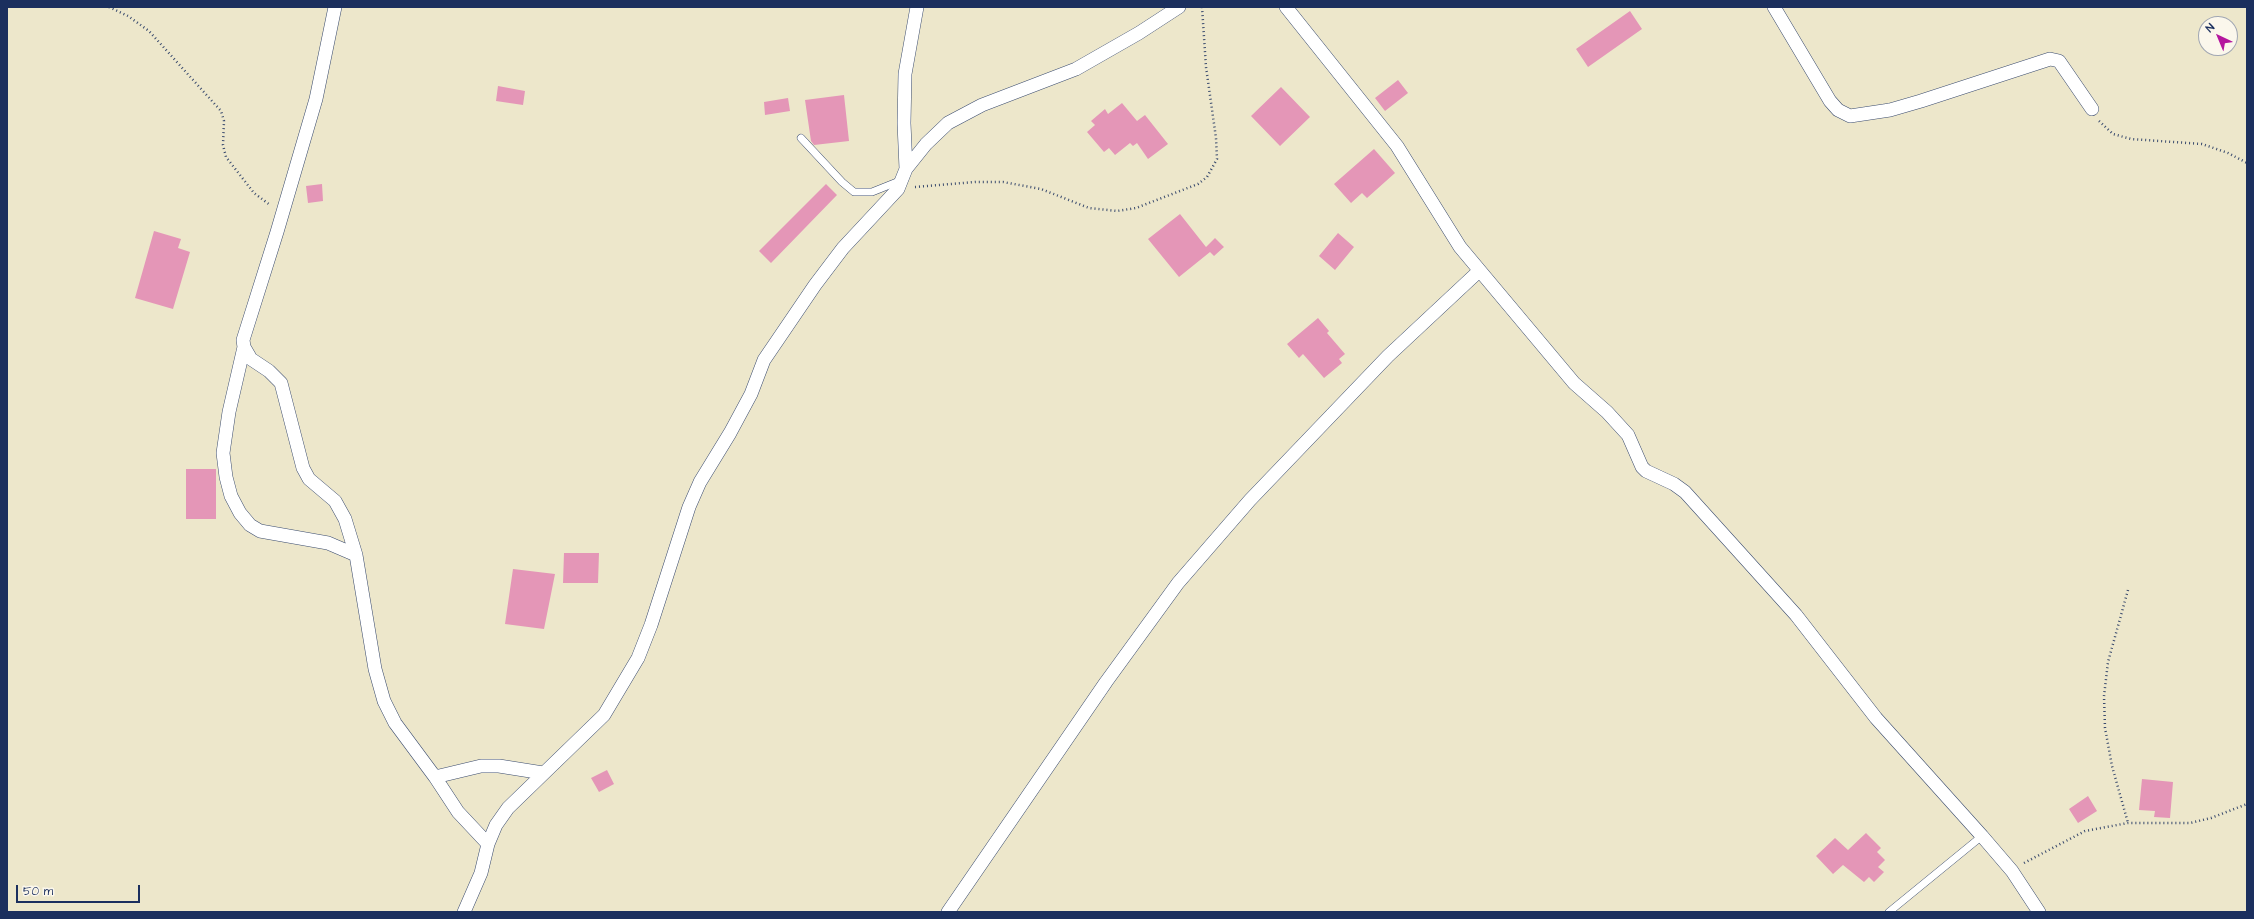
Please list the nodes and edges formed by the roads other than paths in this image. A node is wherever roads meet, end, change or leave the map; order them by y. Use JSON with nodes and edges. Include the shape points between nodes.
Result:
{"nodes":[{"id":1,"x":335,"y":7,"type":"edge"},
{"id":2,"x":917,"y":7,"type":"edge"},
{"id":3,"x":1179,"y":7,"type":"edge"},
{"id":4,"x":1286,"y":7,"type":"edge"},
{"id":5,"x":1774,"y":7,"type":"edge"},
{"id":6,"x":2092,"y":109,"type":"road end"},
{"id":7,"x":801,"y":138,"type":"dead end"},
{"id":8,"x":902,"y":179,"type":"junction"},
{"id":9,"x":1479,"y":271,"type":"junction"},
{"id":10,"x":244,"y":347,"type":"junction"},
{"id":11,"x":356,"y":555,"type":"junction"},
{"id":12,"x":544,"y":773,"type":"junction"},
{"id":13,"x":435,"y":777,"type":"junction"},
{"id":14,"x":1982,"y":836,"type":"junction"},
{"id":15,"x":488,"y":844,"type":"junction"},
{"id":16,"x":464,"y":912,"type":"edge"},
{"id":17,"x":948,"y":912,"type":"edge"},
{"id":18,"x":1889,"y":912,"type":"edge"},
{"id":19,"x":2038,"y":912,"type":"edge"}],
"edges":[{"from":1,"to":10,"type":"street","via":[[316,99],[243,340]]},
{"from":2,"to":8,"type":"street","via":[[905,74]]},
{"from":3,"to":8,"type":"street","via":[[1076,68],[982,104],[948,123],[926,144]]},
{"from":4,"to":9,"type":"street","via":[[1396,146],[1460,247]]},
{"from":5,"to":6,"type":"street","via":[[1830,101],[1838,110],[1850,116],[1890,110],[2050,59],[2059,61]]},
{"from":7,"to":8,"type":"lane","via":[[854,192],[872,192]]},
{"from":8,"to":12,"type":"street","via":[[814,285],[764,360],[751,394],[700,482],[689,507],[651,626],[638,658],[604,714]]},
{"from":9,"to":14,"type":"street","via":[[1574,383],[1624,429],[1642,467],[1685,492],[1796,615],[1876,718]]},
{"from":9,"to":17,"type":"street","via":[[1388,356],[1250,500],[1178,583],[1102,688]]},
{"from":10,"to":11,"type":"street","via":[[251,358],[281,383],[303,468],[309,479],[341,509]]},
{"from":10,"to":11,"type":"street","via":[[229,412],[223,453],[226,477],[240,513],[250,525],[260,530],[328,543]]},
{"from":11,"to":13,"type":"street","via":[[375,669],[384,701],[395,723]]},
{"from":12,"to":13,"type":"street","via":[[481,766]]},
{"from":12,"to":15,"type":"street","via":[[508,808],[496,825]]},
{"from":13,"to":15,"type":"street","via":[[458,812]]},
{"from":14,"to":18,"type":"lane"},
{"from":14,"to":19,"type":"street","via":[[2012,871]]},
{"from":15,"to":16,"type":"street","via":[[481,873]]}]}
